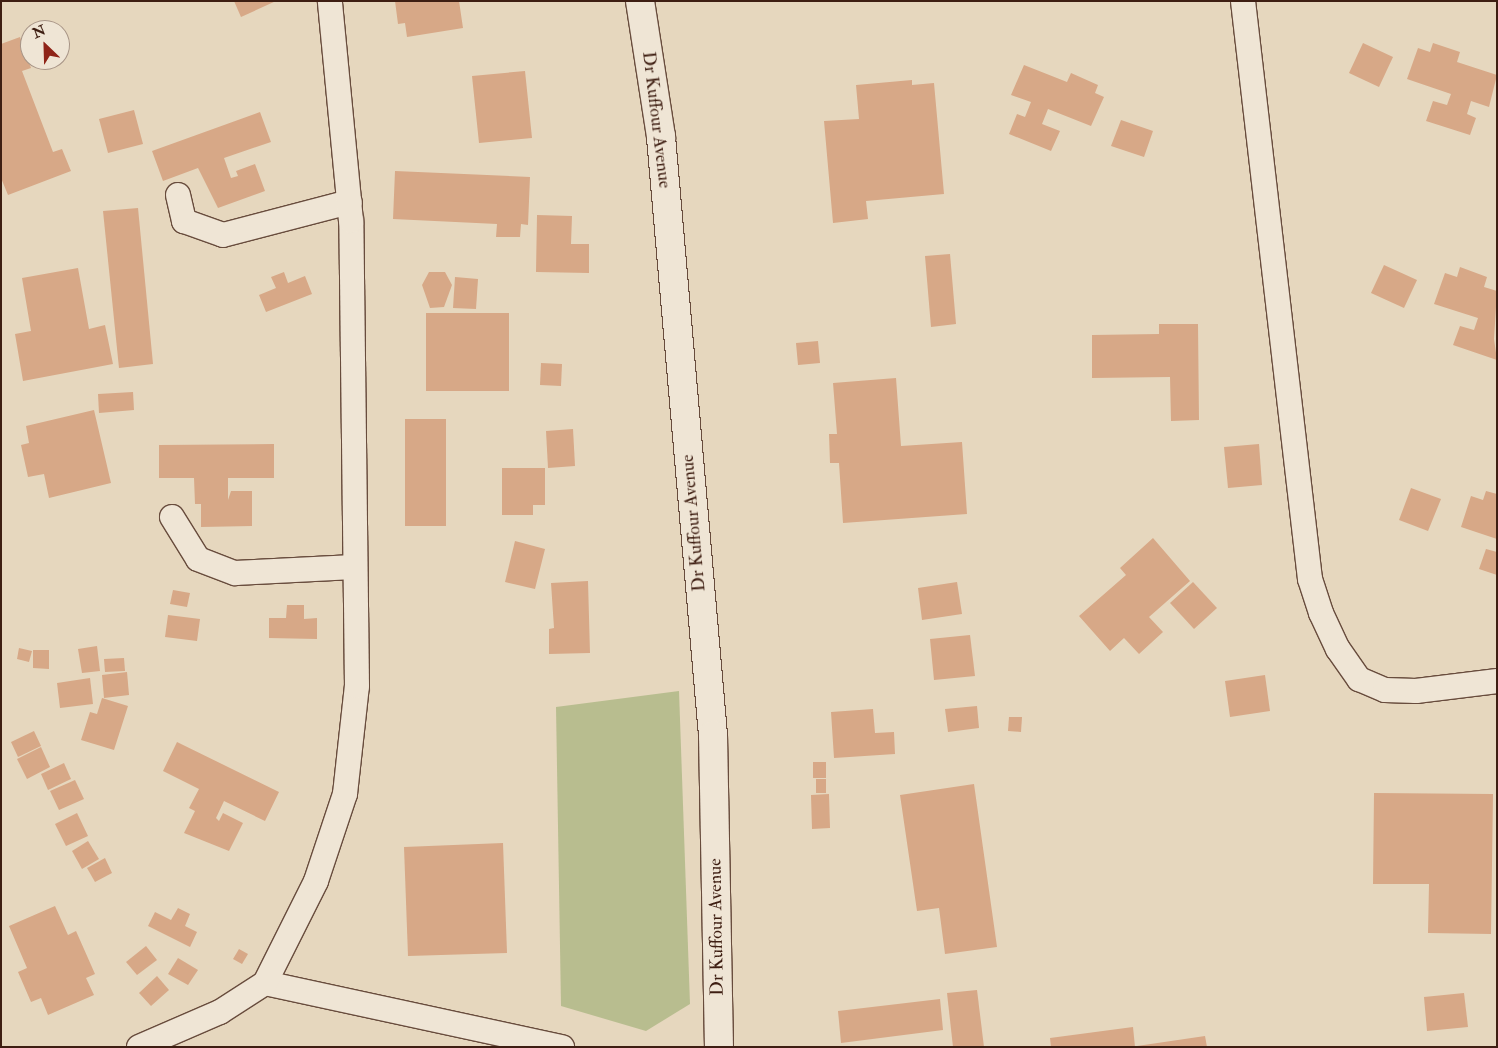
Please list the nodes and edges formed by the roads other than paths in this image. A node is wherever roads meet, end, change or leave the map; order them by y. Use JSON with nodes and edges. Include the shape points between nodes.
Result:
{"nodes":[{"id":1,"x":330,"y":1,"type":"edge"},
{"id":2,"x":640,"y":1,"type":"edge"},
{"id":3,"x":1243,"y":1,"type":"edge"},
{"id":4,"x":178,"y":195,"type":"dead end"},
{"id":5,"x":350,"y":202,"type":"junction"},
{"id":6,"x":172,"y":517,"type":"dead end"},
{"id":7,"x":354,"y":567,"type":"junction"},
{"id":8,"x":1497,"y":681,"type":"edge"},
{"id":9,"x":265,"y":983,"type":"junction"},
{"id":10,"x":139,"y":1047,"type":"edge"},
{"id":11,"x":562,"y":1047,"type":"edge"},
{"id":12,"x":719,"y":1047,"type":"edge"}],
"edges":[{"from":1,"to":5,"type":"street"},
{"from":2,"to":12,"type":"main road","name":"Dr Kuffour Avenue","via":[[661,137],[713,735]]},
{"from":3,"to":8,"type":"street","via":[[1310,578],[1320,612],[1338,649],[1359,679],[1385,690],[1416,691]]},
{"from":4,"to":5,"type":"street","via":[[184,221],[223,235]]},
{"from":5,"to":7,"type":"street"},
{"from":6,"to":7,"type":"street","via":[[198,560],[236,573]]},
{"from":7,"to":9,"type":"street","via":[[357,686],[345,794],[316,881]]},
{"from":9,"to":10,"type":"street","via":[[220,1012]]},
{"from":9,"to":11,"type":"street"}]}
